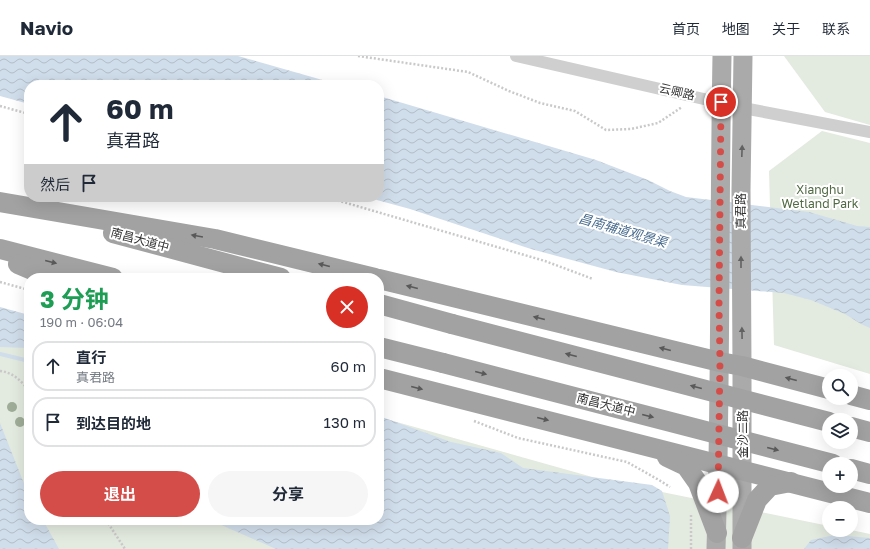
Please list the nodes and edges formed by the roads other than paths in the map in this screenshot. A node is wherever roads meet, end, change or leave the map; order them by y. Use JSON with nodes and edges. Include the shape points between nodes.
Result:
{"nodes":[{"id":1,"x":516,"y":56,"type":"edge"},
{"id":2,"x":722,"y":56,"type":"edge"},
{"id":3,"x":743,"y":56,"type":"edge"},
{"id":4,"x":721,"y":102,"type":"junction"},
{"id":5,"x":743,"y":108,"type":"junction"},
{"id":6,"x":866,"y":131,"type":"edge"},
{"id":7,"x":0,"y":202,"type":"edge"},
{"id":8,"x":0,"y":249,"type":"edge"},
{"id":9,"x":0,"y":256,"type":"edge"},
{"id":10,"x":39,"y":273,"type":"edge"},
{"id":11,"x":94,"y":273,"type":"edge"},
{"id":12,"x":263,"y":273,"type":"edge"},
{"id":13,"x":354,"y":273,"type":"edge"},
{"id":14,"x":384,"y":280,"type":"edge"},
{"id":15,"x":384,"y":305,"type":"edge"},
{"id":16,"x":384,"y":348,"type":"edge"},
{"id":17,"x":720,"y":362,"type":"junction"},
{"id":18,"x":742,"y":366,"type":"junction"},
{"id":19,"x":384,"y":379,"type":"edge"},
{"id":20,"x":822,"y":387,"type":"edge"},
{"id":21,"x":858,"y":397,"type":"edge"},
{"id":22,"x":870,"y":400,"type":"edge"},
{"id":23,"x":822,"y":420,"type":"edge"},
{"id":24,"x":858,"y":429,"type":"edge"},
{"id":25,"x":870,"y":432,"type":"edge"},
{"id":26,"x":646,"y":446,"type":"junction"},
{"id":27,"x":822,"y":461,"type":"edge"},
{"id":28,"x":719,"y":464,"type":"junction"},
{"id":29,"x":743,"y":469,"type":"junction"},
{"id":30,"x":858,"y":471,"type":"edge"},
{"id":31,"x":870,"y":474,"type":"edge"},
{"id":32,"x":791,"y":482,"type":"junction"},
{"id":33,"x":870,"y":503,"type":"edge"},
{"id":34,"x":716,"y":541,"type":"edge"},
{"id":35,"x":742,"y":544,"type":"edge"}],
"edges":[{"from":1,"to":4,"type":"street","name":"云卿路"},
{"from":2,"to":4,"type":"main road","name":"真君路"},
{"from":3,"to":5,"type":"main road","name":"真君路"},
{"from":4,"to":5,"type":"street","name":"云卿路"},
{"from":4,"to":17,"type":"main road","name":"真君路"},
{"from":5,"to":6,"type":"street","name":"云卿路"},
{"from":18,"to":5,"type":"main road","name":"真君路","one_way":true},
{"from":7,"to":12,"type":"highway","name":"南昌大道中"},
{"from":13,"to":7,"type":"highway","one_way":true,"via":[[215,239]]},
{"from":8,"to":11,"type":"highway","one_way":true},
{"from":9,"to":10,"type":"highway"},
{"from":17,"to":14,"type":"highway","one_way":true},
{"from":23,"to":15,"type":"highway","one_way":true,"bridge":true},
{"from":16,"to":27,"type":"highway","name":"南昌大道中","one_way":true,"bridge":true},
{"from":17,"to":18,"type":"highway"},
{"from":17,"to":28,"type":"main road","name":"金沙二路"},
{"from":20,"to":18,"type":"highway","one_way":true},
{"from":18,"to":29,"type":"main road","name":"金沙二路"},
{"from":19,"to":26,"type":"highway","one_way":true},
{"from":21,"to":22,"type":"highway"},
{"from":24,"to":25,"type":"highway"},
{"from":26,"to":28,"type":"highway"},
{"from":26,"to":34,"type":"highway","via":[[686,466],[698,483]]},
{"from":28,"to":29,"type":"highway"},
{"from":28,"to":34,"type":"main road","name":"金沙二路"},
{"from":29,"to":32,"type":"highway"},
{"from":29,"to":35,"type":"main road","name":"金沙二路"},
{"from":30,"to":31,"type":"highway"},
{"from":32,"to":33,"type":"highway"},
{"from":32,"to":35,"type":"highway","via":[[770,486],[757,500]]}]}
